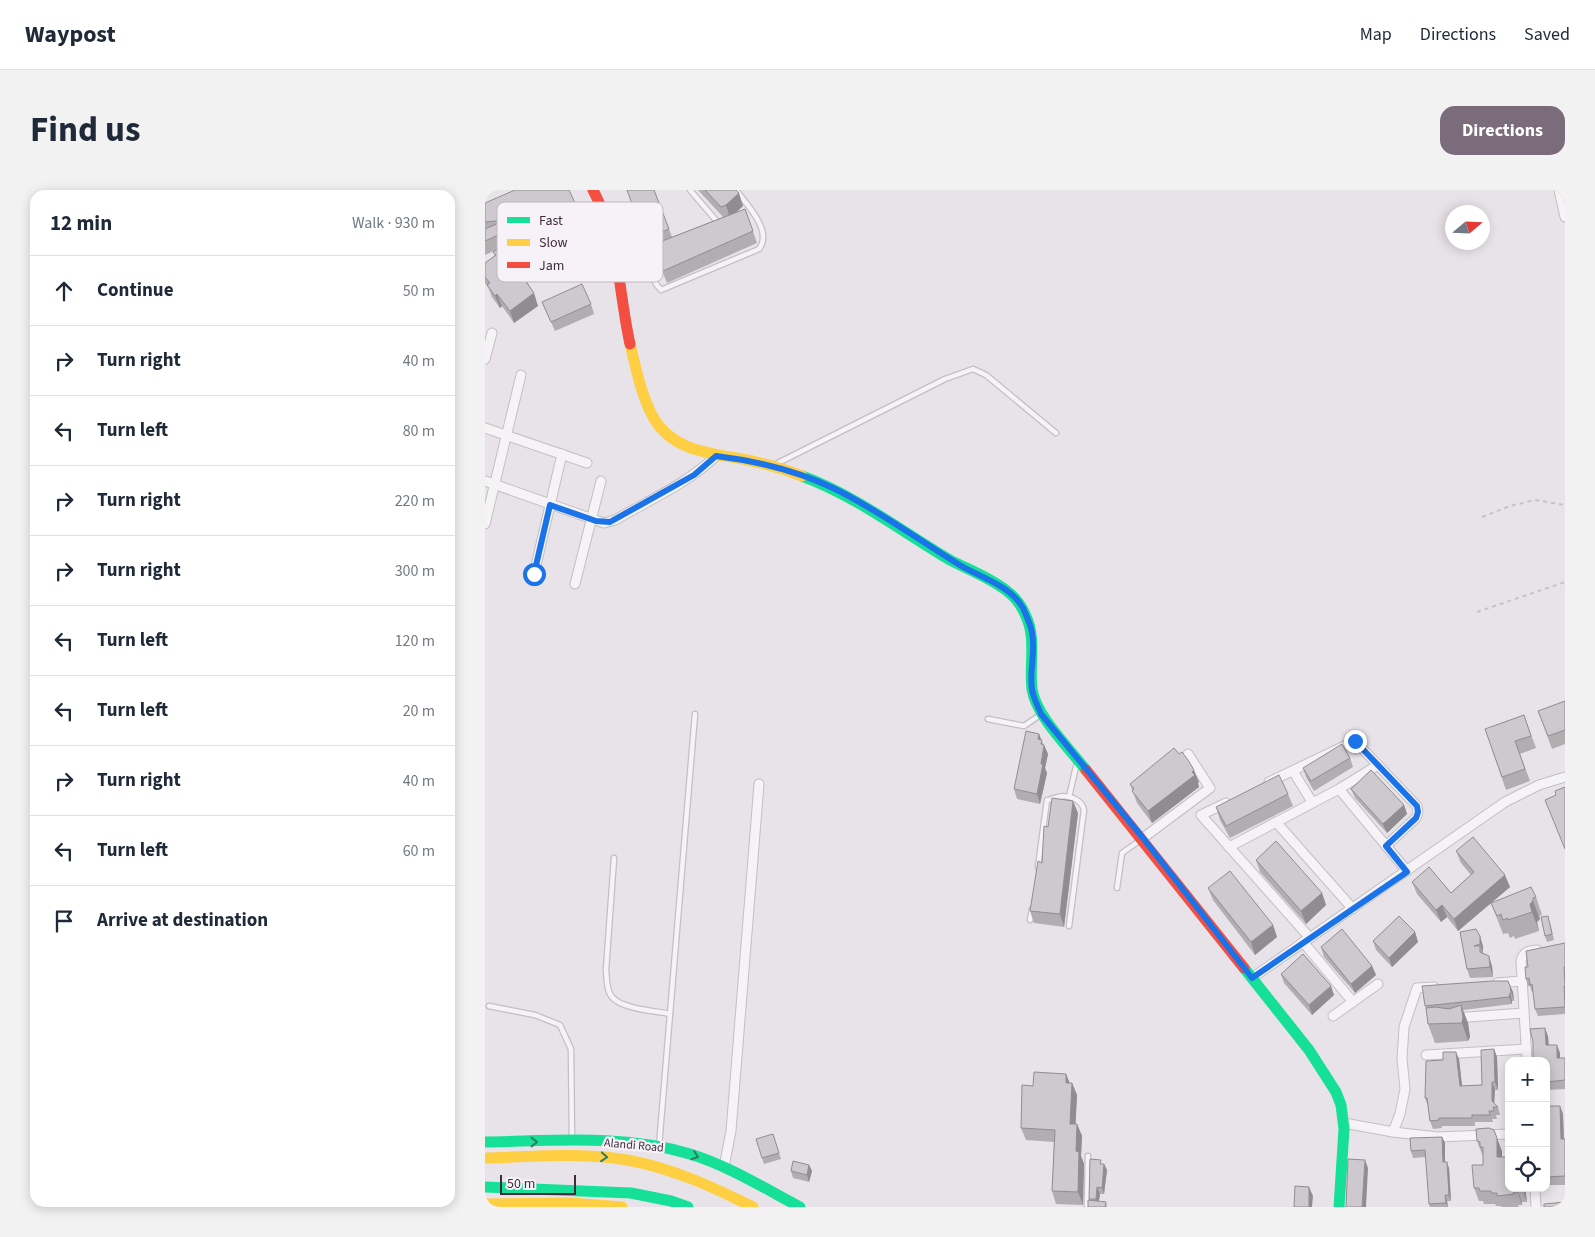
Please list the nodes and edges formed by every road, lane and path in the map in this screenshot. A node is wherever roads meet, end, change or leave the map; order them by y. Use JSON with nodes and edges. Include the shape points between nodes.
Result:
{"nodes":[{"id":1,"x":593,"y":190,"type":"edge"},
{"id":2,"x":690,"y":190,"type":"edge"},
{"id":3,"x":736,"y":190,"type":"edge"},
{"id":4,"x":1559,"y":190,"type":"edge"},
{"id":5,"x":600,"y":202,"type":"edge"},
{"id":6,"x":752,"y":213,"type":"junction"},
{"id":7,"x":745,"y":216,"type":"edge"},
{"id":8,"x":1565,"y":217,"type":"edge"},
{"id":9,"x":729,"y":222,"type":"edge"},
{"id":10,"x":721,"y":226,"type":"junction"},
{"id":11,"x":713,"y":229,"type":"edge"},
{"id":12,"x":670,"y":246,"type":"edge"},
{"id":13,"x":663,"y":249,"type":"edge"},
{"id":14,"x":622,"y":282,"type":"edge"},
{"id":15,"x":655,"y":282,"type":"edge"},
{"id":16,"x":492,"y":333,"type":"dead end"},
{"id":17,"x":485,"y":360,"type":"edge"},
{"id":18,"x":521,"y":375,"type":"dead end"},
{"id":19,"x":485,"y":428,"type":"edge"},
{"id":20,"x":1055,"y":433,"type":"dead end"},
{"id":21,"x":506,"y":435,"type":"junction"},
{"id":22,"x":563,"y":454,"type":"junction"},
{"id":23,"x":716,"y":456,"type":"junction"},
{"id":24,"x":587,"y":463,"type":"dead end"},
{"id":25,"x":772,"y":466,"type":"junction"},
{"id":26,"x":601,"y":482,"type":"dead end"},
{"id":27,"x":489,"y":483,"type":"edge"},
{"id":28,"x":550,"y":505,"type":"junction"},
{"id":29,"x":1565,"y":505,"type":"edge"},
{"id":30,"x":1482,"y":517,"type":"dead end"},
{"id":31,"x":591,"y":519,"type":"junction"},
{"id":32,"x":485,"y":524,"type":"edge"},
{"id":33,"x":534,"y":574,"type":"dead end"},
{"id":34,"x":1565,"y":582,"type":"edge"},
{"id":35,"x":575,"y":584,"type":"dead end"},
{"id":36,"x":1477,"y":612,"type":"dead end"},
{"id":37,"x":695,"y":714,"type":"dead end"},
{"id":38,"x":1041,"y":714,"type":"junction"},
{"id":39,"x":989,"y":719,"type":"dead end"},
{"id":40,"x":1188,"y":754,"type":"dead end"},
{"id":41,"x":1077,"y":758,"type":"junction"},
{"id":42,"x":1378,"y":765,"type":"junction"},
{"id":43,"x":1293,"y":771,"type":"junction"},
{"id":44,"x":1565,"y":777,"type":"edge"},
{"id":45,"x":759,"y":784,"type":"dead end"},
{"id":46,"x":1259,"y":787,"type":"edge"},
{"id":47,"x":1339,"y":788,"type":"junction"},
{"id":48,"x":1069,"y":797,"type":"junction"},
{"id":49,"x":1234,"y":799,"type":"edge"},
{"id":50,"x":1312,"y":802,"type":"junction"},
{"id":51,"x":1276,"y":822,"type":"junction"},
{"id":52,"x":1143,"y":838,"type":"junction"},
{"id":53,"x":1386,"y":846,"type":"junction"},
{"id":54,"x":1229,"y":847,"type":"junction"},
{"id":55,"x":614,"y":858,"type":"dead end"},
{"id":56,"x":1407,"y":872,"type":"junction"},
{"id":57,"x":1037,"y":874,"type":"edge"},
{"id":58,"x":1117,"y":888,"type":"dead end"},
{"id":59,"x":1033,"y":902,"type":"edge"},
{"id":60,"x":1353,"y":909,"type":"junction"},
{"id":61,"x":1030,"y":920,"type":"edge"},
{"id":62,"x":1069,"y":926,"type":"dead end"},
{"id":63,"x":1306,"y":940,"type":"junction"},
{"id":64,"x":1547,"y":948,"type":"edge"},
{"id":65,"x":1252,"y":978,"type":"junction"},
{"id":66,"x":1522,"y":981,"type":"junction"},
{"id":67,"x":1378,"y":984,"type":"dead end"},
{"id":68,"x":1484,"y":984,"type":"edge"},
{"id":69,"x":1446,"y":986,"type":"edge"},
{"id":70,"x":1353,"y":1002,"type":"junction"},
{"id":71,"x":489,"y":1006,"type":"dead end"},
{"id":72,"x":1524,"y":1013,"type":"junction"},
{"id":73,"x":670,"y":1014,"type":"junction"},
{"id":74,"x":1333,"y":1016,"type":"dead end"},
{"id":75,"x":1446,"y":1018,"type":"edge"},
{"id":76,"x":1526,"y":1049,"type":"junction"},
{"id":77,"x":1426,"y":1055,"type":"dead end"},
{"id":78,"x":1527,"y":1057,"type":"edge"},
{"id":79,"x":1344,"y":1123,"type":"junction"},
{"id":80,"x":1393,"y":1132,"type":"junction"},
{"id":81,"x":1505,"y":1134,"type":"edge"},
{"id":82,"x":485,"y":1142,"type":"edge"},
{"id":83,"x":572,"y":1142,"type":"junction"},
{"id":84,"x":659,"y":1146,"type":"junction"},
{"id":85,"x":1088,"y":1156,"type":"dead end"},
{"id":86,"x":485,"y":1158,"type":"edge"},
{"id":87,"x":724,"y":1167,"type":"junction"},
{"id":88,"x":485,"y":1187,"type":"edge"},
{"id":89,"x":1535,"y":1192,"type":"edge"},
{"id":90,"x":485,"y":1204,"type":"edge"},
{"id":91,"x":622,"y":1207,"type":"edge"},
{"id":92,"x":688,"y":1207,"type":"edge"},
{"id":93,"x":753,"y":1207,"type":"edge"},
{"id":94,"x":799,"y":1207,"type":"edge"},
{"id":95,"x":1087,"y":1207,"type":"edge"},
{"id":96,"x":1339,"y":1207,"type":"edge"},
{"id":97,"x":1536,"y":1207,"type":"edge"}],
"edges":[{"from":1,"to":5,"type":"street"},
{"from":2,"to":10,"type":"lane"},
{"from":3,"to":6,"type":"lane"},
{"from":4,"to":8,"type":"street"},
{"from":6,"to":7,"type":"lane"},
{"from":6,"to":15,"type":"lane","via":[[764,239],[759,249],[661,290]]},
{"from":9,"to":10,"type":"lane"},
{"from":10,"to":11,"type":"lane"},
{"from":12,"to":13,"type":"lane"},
{"from":14,"to":23,"type":"street","via":[[627,329],[651,412],[673,440],[699,453]]},
{"from":16,"to":17,"type":"street"},
{"from":18,"to":21,"type":"street"},
{"from":19,"to":21,"type":"street"},
{"from":20,"to":25,"type":"lane","via":[[985,375],[973,369],[945,379]]},
{"from":21,"to":22,"type":"street"},
{"from":21,"to":27,"type":"street"},
{"from":22,"to":24,"type":"street"},
{"from":22,"to":28,"type":"street"},
{"from":23,"to":25,"type":"street"},
{"from":23,"to":31,"type":"street","via":[[694,475],[615,520],[604,523]]},
{"from":25,"to":38,"type":"street","via":[[835,489],[990,580],[1017,600],[1033,634],[1032,692]]},
{"from":26,"to":31,"type":"street"},
{"from":27,"to":28,"type":"street"},
{"from":27,"to":32,"type":"street"},
{"from":28,"to":31,"type":"street"},
{"from":28,"to":33,"type":"street"},
{"from":29,"to":30,"type":"path","via":[[1535,500]]},
{"from":31,"to":35,"type":"street"},
{"from":34,"to":36,"type":"path"},
{"from":37,"to":73,"type":"lane"},
{"from":38,"to":39,"type":"lane","via":[[1024,726]]},
{"from":38,"to":41,"type":"street"},
{"from":40,"to":52,"type":"street","via":[[1210,788]]},
{"from":41,"to":48,"type":"lane"},
{"from":41,"to":52,"type":"street"},
{"from":42,"to":43,"type":"street","via":[[1355,741]]},
{"from":42,"to":47,"type":"street"},
{"from":42,"to":53,"type":"street","via":[[1413,800],[1418,812],[1416,818]]},
{"from":43,"to":46,"type":"street"},
{"from":43,"to":50,"type":"street"},
{"from":44,"to":56,"type":"street","via":[[1539,785],[1505,802]]},
{"from":45,"to":87,"type":"street","via":[[731,1131]]},
{"from":47,"to":50,"type":"street"},
{"from":47,"to":53,"type":"street"},
{"from":48,"to":57,"type":"lane","via":[[1047,800]]},
{"from":48,"to":62,"type":"lane","via":[[1079,800],[1084,810]]},
{"from":49,"to":54,"type":"street","via":[[1201,815]]},
{"from":50,"to":51,"type":"street"},
{"from":51,"to":54,"type":"street"},
{"from":51,"to":60,"type":"street"},
{"from":52,"to":58,"type":"lane","via":[[1123,853]]},
{"from":52,"to":65,"type":"street"},
{"from":53,"to":56,"type":"street"},
{"from":54,"to":63,"type":"street"},
{"from":55,"to":73,"type":"lane","via":[[607,985],[612,997],[623,1004]]},
{"from":56,"to":60,"type":"street"},
{"from":59,"to":61,"type":"lane"},
{"from":60,"to":63,"type":"street"},
{"from":63,"to":65,"type":"street"},
{"from":63,"to":70,"type":"street"},
{"from":64,"to":66,"type":"street","via":[[1522,955]]},
{"from":65,"to":79,"type":"street","via":[[1323,1070],[1341,1105]]},
{"from":66,"to":68,"type":"street"},
{"from":66,"to":72,"type":"street"},
{"from":67,"to":70,"type":"street"},
{"from":69,"to":80,"type":"street","via":[[1417,988],[1404,1027],[1402,1059],[1405,1089]]},
{"from":70,"to":74,"type":"street"},
{"from":71,"to":83,"type":"lane","via":[[535,1015],[560,1025],[571,1049]]},
{"from":72,"to":75,"type":"street"},
{"from":72,"to":76,"type":"street"},
{"from":73,"to":84,"type":"lane"},
{"from":76,"to":77,"type":"street"},
{"from":76,"to":78,"type":"street"},
{"from":79,"to":80,"type":"street"},
{"from":79,"to":96,"type":"street"},
{"from":80,"to":81,"type":"street","via":[[1437,1137]]},
{"from":82,"to":83,"type":"street","name":"Alandi Road","one_way":true},
{"from":83,"to":84,"type":"street","name":"Alandi Road"},
{"from":84,"to":87,"type":"street","name":"Alandi Road","one_way":true},
{"from":85,"to":95,"type":"lane"},
{"from":86,"to":93,"type":"street","one_way":true,"via":[[584,1156],[629,1160],[699,1182]]},
{"from":87,"to":94,"type":"street","name":"Alandi Road"},
{"from":88,"to":92,"type":"street","via":[[631,1193]]},
{"from":89,"to":97,"type":"street"},
{"from":90,"to":91,"type":"street","via":[[570,1203]]}]}
